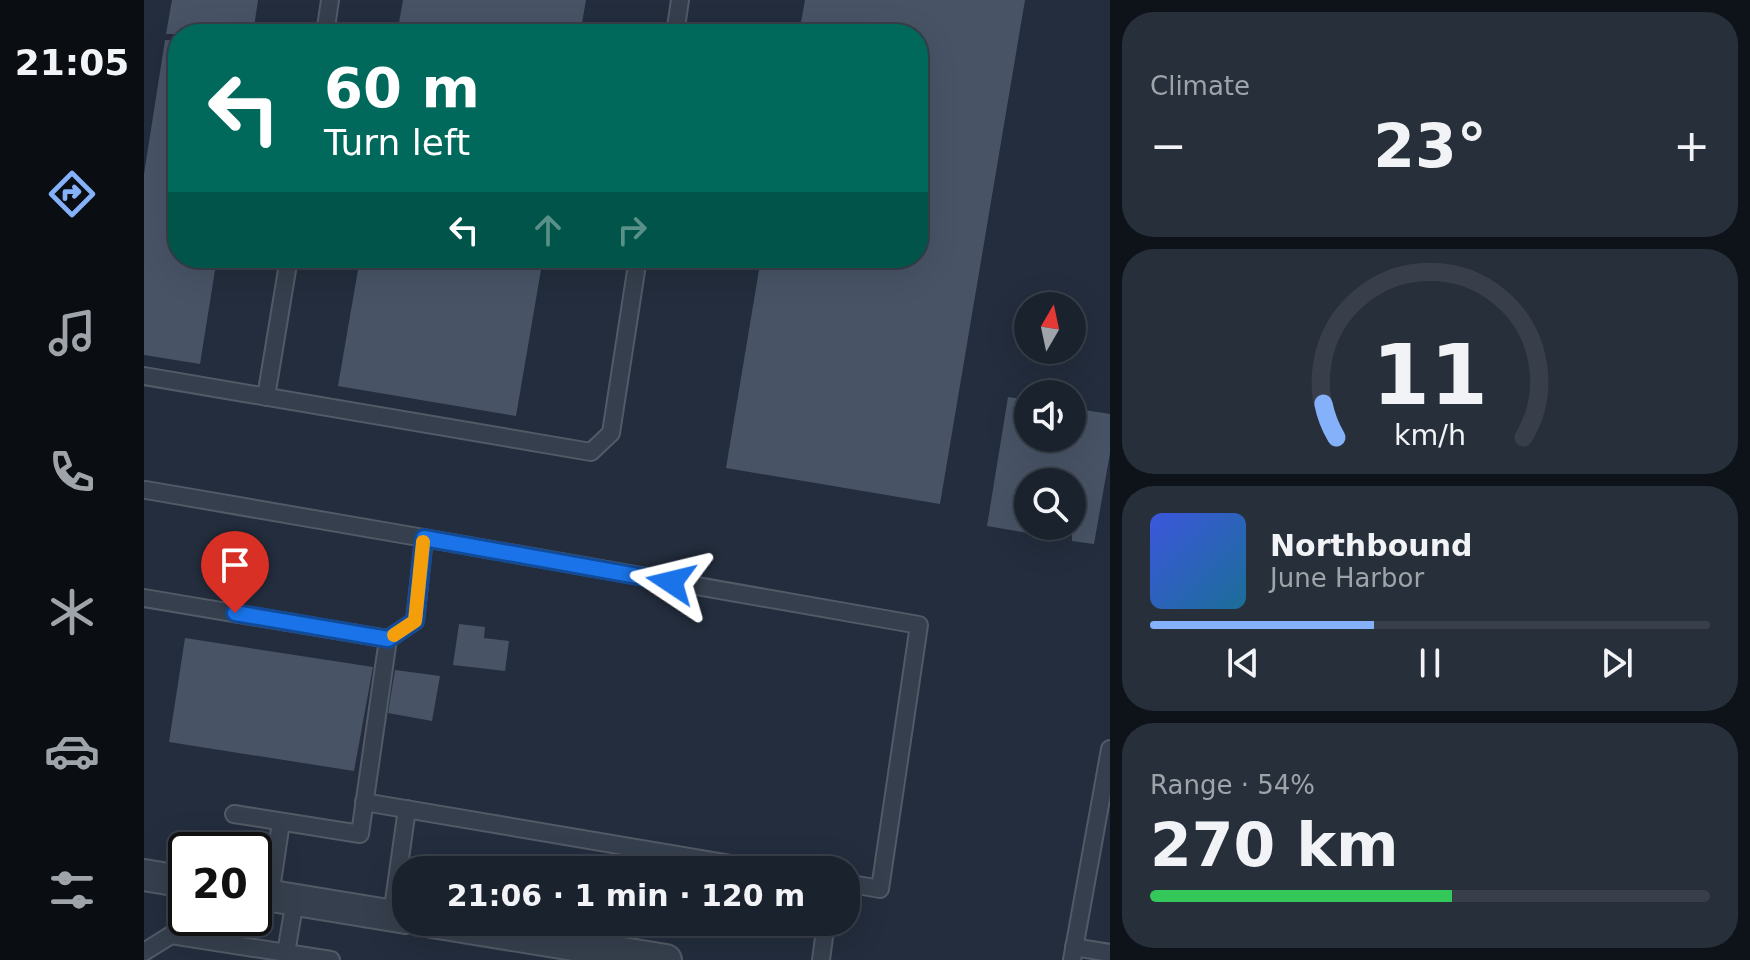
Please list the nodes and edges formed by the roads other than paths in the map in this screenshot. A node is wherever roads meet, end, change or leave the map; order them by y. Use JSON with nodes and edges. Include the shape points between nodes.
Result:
{"nodes":[{"id":1,"x":330,"y":0,"type":"edge"},
{"id":2,"x":680,"y":0,"type":"edge"},
{"id":3,"x":326,"y":24,"type":"edge"},
{"id":4,"x":676,"y":24,"type":"edge"},
{"id":5,"x":287,"y":268,"type":"edge"},
{"id":6,"x":636,"y":268,"type":"edge"},
{"id":7,"x":144,"y":376,"type":"edge"},
{"id":8,"x":266,"y":397,"type":"junction"},
{"id":9,"x":146,"y":490,"type":"edge"},
{"id":10,"x":424,"y":538,"type":"junction"},
{"id":11,"x":144,"y":598,"type":"edge"},
{"id":12,"x":388,"y":639,"type":"junction"},
{"id":13,"x":1110,"y":749,"type":"edge"},
{"id":14,"x":364,"y":802,"type":"junction"},
{"id":15,"x":407,"y":809,"type":"junction"},
{"id":16,"x":234,"y":814,"type":"dead end"},
{"id":17,"x":281,"y":822,"type":"junction"},
{"id":18,"x":404,"y":856,"type":"edge"},
{"id":19,"x":684,"y":856,"type":"edge"},
{"id":20,"x":144,"y":875,"type":"edge"},
{"id":21,"x":168,"y":879,"type":"edge"},
{"id":22,"x":860,"y":885,"type":"edge"},
{"id":23,"x":273,"y":896,"type":"edge"},
{"id":24,"x":392,"y":916,"type":"edge"},
{"id":25,"x":518,"y":936,"type":"edge"},
{"id":26,"x":824,"y":936,"type":"edge"},
{"id":27,"x":144,"y":952,"type":"edge"},
{"id":28,"x":286,"y":953,"type":"junction"},
{"id":29,"x":1073,"y":953,"type":"edge"},
{"id":30,"x":1110,"y":953,"type":"edge"},
{"id":31,"x":331,"y":960,"type":"edge"},
{"id":32,"x":666,"y":960,"type":"edge"},
{"id":33,"x":821,"y":960,"type":"edge"}],
"edges":[{"from":1,"to":3,"type":"lane"},
{"from":2,"to":4,"type":"lane"},
{"from":5,"to":8,"type":"lane"},
{"from":6,"to":8,"type":"lane","via":[[611,433],[591,452]]},
{"from":7,"to":8,"type":"lane"},
{"from":9,"to":10,"type":"lane"},
{"from":10,"to":12,"type":"lane","via":[[415,621]]},
{"from":10,"to":22,"type":"lane","via":[[919,625],[880,889]]},
{"from":11,"to":12,"type":"lane"},
{"from":12,"to":14,"type":"lane"},
{"from":13,"to":29,"type":"lane"},
{"from":14,"to":15,"type":"lane"},
{"from":14,"to":17,"type":"lane","via":[[360,834]]},
{"from":15,"to":18,"type":"lane"},
{"from":15,"to":19,"type":"lane"},
{"from":16,"to":17,"type":"lane"},
{"from":17,"to":23,"type":"lane"},
{"from":20,"to":21,"type":"street"},
{"from":23,"to":24,"type":"street"},
{"from":23,"to":28,"type":"lane"},
{"from":25,"to":32,"type":"street"},
{"from":26,"to":33,"type":"lane"},
{"from":27,"to":28,"type":"lane","via":[[171,935]]},
{"from":28,"to":31,"type":"lane"},
{"from":29,"to":30,"type":"lane"}]}
